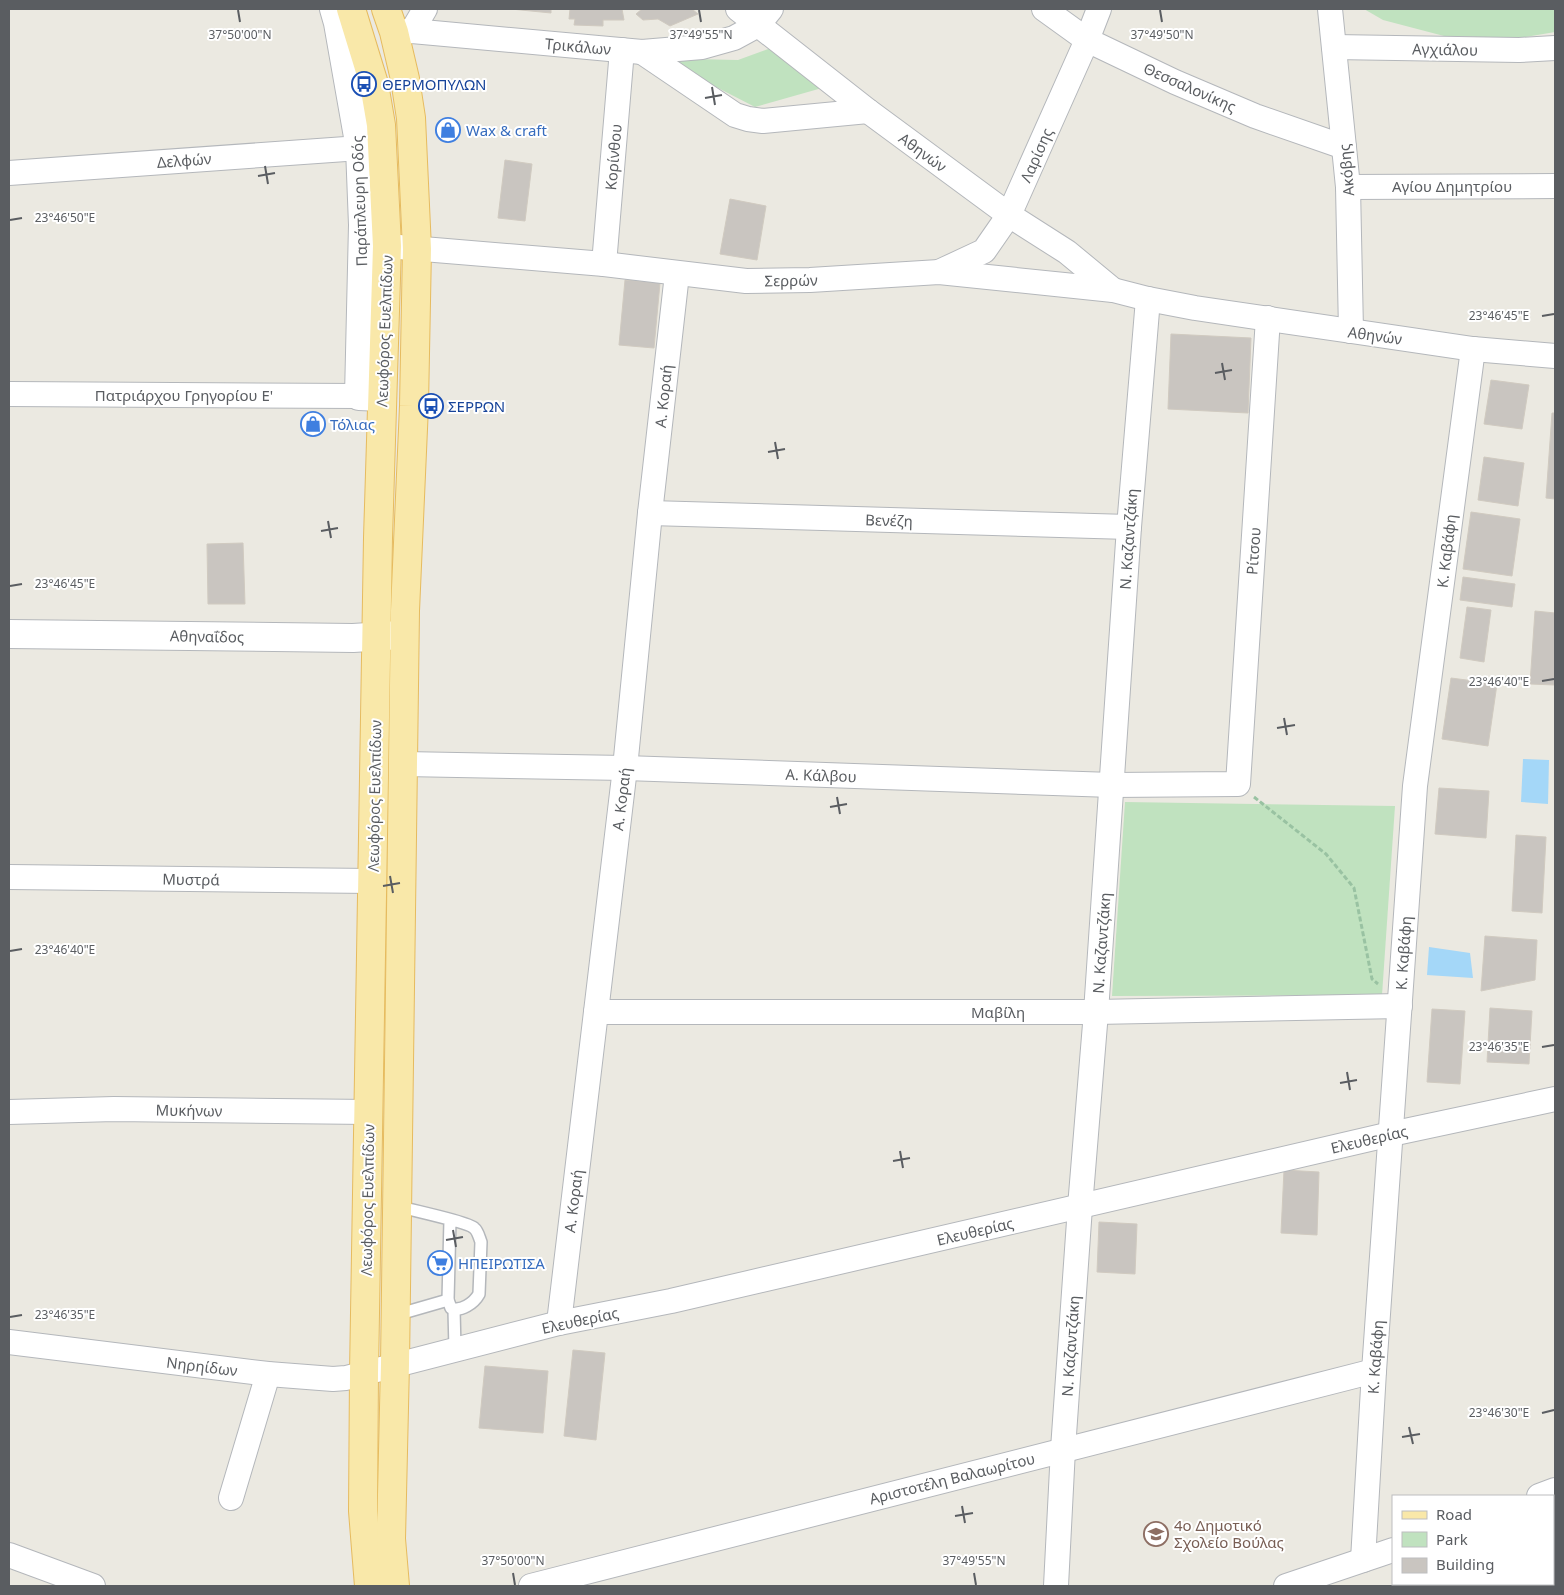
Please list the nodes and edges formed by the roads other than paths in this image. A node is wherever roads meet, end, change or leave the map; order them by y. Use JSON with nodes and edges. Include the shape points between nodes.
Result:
{"nodes":[{"id":1,"x":334,"y":9,"type":"edge"},
{"id":2,"x":351,"y":9,"type":"edge"},
{"id":3,"x":425,"y":9,"type":"edge"},
{"id":4,"x":738,"y":9,"type":"edge"},
{"id":5,"x":1044,"y":9,"type":"edge"},
{"id":6,"x":1099,"y":9,"type":"edge"},
{"id":7,"x":1330,"y":9,"type":"edge"},
{"id":8,"x":764,"y":17,"type":"edge"},
{"id":9,"x":397,"y":24,"type":"edge"},
{"id":10,"x":1087,"y":40,"type":"junction"},
{"id":11,"x":1334,"y":47,"type":"junction"},
{"id":12,"x":1555,"y":48,"type":"edge"},
{"id":13,"x":632,"y":51,"type":"junction"},
{"id":14,"x":868,"y":111,"type":"junction"},
{"id":15,"x":1344,"y":146,"type":"junction"},
{"id":16,"x":360,"y":148,"type":"junction"},
{"id":17,"x":9,"y":173,"type":"edge"},
{"id":18,"x":1555,"y":186,"type":"edge"},
{"id":19,"x":1348,"y":187,"type":"junction"},
{"id":20,"x":1009,"y":215,"type":"junction"},
{"id":21,"x":387,"y":246,"type":"junction"},
{"id":22,"x":417,"y":249,"type":"junction"},
{"id":23,"x":604,"y":264,"type":"junction"},
{"id":24,"x":939,"y":272,"type":"junction"},
{"id":25,"x":677,"y":274,"type":"junction"},
{"id":26,"x":1113,"y":290,"type":"junction"},
{"id":27,"x":1148,"y":299,"type":"junction"},
{"id":28,"x":1195,"y":308,"type":"joint"},
{"id":29,"x":1268,"y":318,"type":"junction"},
{"id":30,"x":1351,"y":331,"type":"junction"},
{"id":31,"x":1473,"y":349,"type":"junction"},
{"id":32,"x":1555,"y":356,"type":"edge"},
{"id":33,"x":9,"y":394,"type":"edge"},
{"id":34,"x":370,"y":396,"type":"junction"},
{"id":35,"x":650,"y":513,"type":"junction"},
{"id":36,"x":1128,"y":527,"type":"junction"},
{"id":37,"x":9,"y":634,"type":"edge"},
{"id":38,"x":405,"y":635,"type":"junction"},
{"id":39,"x":377,"y":636,"type":"junction"},
{"id":40,"x":404,"y":764,"type":"junction"},
{"id":41,"x":625,"y":768,"type":"junction"},
{"id":42,"x":1238,"y":784,"type":"joint"},
{"id":43,"x":1112,"y":785,"type":"junction"},
{"id":44,"x":9,"y":876,"type":"edge"},
{"id":45,"x":372,"y":881,"type":"junction"},
{"id":46,"x":1400,"y":1006,"type":"junction"},
{"id":47,"x":596,"y":1012,"type":"junction"},
{"id":48,"x":1096,"y":1012,"type":"junction"},
{"id":49,"x":1555,"y":1099,"type":"edge"},
{"id":50,"x":9,"y":1112,"type":"edge"},
{"id":51,"x":369,"y":1112,"type":"junction"},
{"id":52,"x":1392,"y":1134,"type":"junction"},
{"id":53,"x":397,"y":1206,"type":"junction"},
{"id":54,"x":1080,"y":1207,"type":"junction"},
{"id":55,"x":450,"y":1220,"type":"junction"},
{"id":56,"x":451,"y":1305,"type":"junction"},
{"id":57,"x":396,"y":1315,"type":"junction"},
{"id":58,"x":559,"y":1323,"type":"junction"},
{"id":59,"x":9,"y":1342,"type":"edge"},
{"id":60,"x":455,"y":1349,"type":"junction"},
{"id":61,"x":395,"y":1364,"type":"junction"},
{"id":62,"x":1374,"y":1371,"type":"junction"},
{"id":63,"x":364,"y":1373,"type":"junction"},
{"id":64,"x":268,"y":1374,"type":"junction"},
{"id":65,"x":1063,"y":1449,"type":"junction"},
{"id":66,"x":1555,"y":1490,"type":"edge"},
{"id":67,"x":1542,"y":1495,"type":"edge"},
{"id":68,"x":231,"y":1498,"type":"dead end"},
{"id":69,"x":1392,"y":1550,"type":"edge"},
{"id":70,"x":9,"y":1555,"type":"edge"},
{"id":71,"x":1363,"y":1560,"type":"junction"},
{"id":72,"x":92,"y":1586,"type":"edge"},
{"id":73,"x":369,"y":1586,"type":"edge"},
{"id":74,"x":396,"y":1586,"type":"edge"},
{"id":75,"x":531,"y":1586,"type":"edge"},
{"id":76,"x":1056,"y":1586,"type":"edge"},
{"id":77,"x":1286,"y":1586,"type":"edge"}],
"edges":[{"from":1,"to":16,"type":"street","name":"Παράπλευρη Οδός"},
{"from":2,"to":21,"type":"main road","name":"Λεωφόρος Ευελπίδων","via":[[374,84],[381,125]]},
{"from":3,"to":9,"type":"street"},
{"from":4,"to":8,"type":"street","name":"Αθηνών"},
{"from":5,"to":10,"type":"street","name":"Θεσσαλονίκης"},
{"from":6,"to":10,"type":"street","name":"Λαρίσης"},
{"from":7,"to":11,"type":"street","name":"Ακόβης"},
{"from":8,"to":13,"type":"street","name":"Τρικάλων","via":[[734,38],[702,48]]},
{"from":8,"to":14,"type":"street","name":"Αθηνών"},
{"from":9,"to":13,"type":"street","name":"Τρικάλων"},
{"from":9,"to":22,"type":"main road","name":"Λεωφόρος Ευελπίδων","via":[[411,118]]},
{"from":10,"to":15,"type":"street","name":"Θεσσαλονίκης","via":[[1255,116]]},
{"from":10,"to":20,"type":"street","name":"Λαρίσης"},
{"from":11,"to":12,"type":"street","name":"Αγχιάλου"},
{"from":11,"to":15,"type":"street","name":"Ακόβης"},
{"from":13,"to":14,"type":"street","via":[[748,119],[763,121]]},
{"from":13,"to":23,"type":"street","name":"Κορίνθου"},
{"from":14,"to":20,"type":"street","name":"Αθηνών"},
{"from":15,"to":19,"type":"street","name":"Ακόβης"},
{"from":16,"to":17,"type":"street","name":"Δελφών"},
{"from":16,"to":34,"type":"street","name":"Παράπλευρη Οδός"},
{"from":18,"to":19,"type":"street","name":"Αγίου Δημητρίου"},
{"from":19,"to":30,"type":"street","name":"Ακόβης"},
{"from":20,"to":24,"type":"street","name":"Λαρίσης","via":[[984,251]]},
{"from":20,"to":26,"type":"street","name":"Αθηνών","via":[[1067,252]]},
{"from":21,"to":22,"type":"street","name":"Σερρών"},
{"from":21,"to":34,"type":"main road","name":"Λεωφόρος Ευελπίδων"},
{"from":22,"to":23,"type":"street","name":"Σερρών"},
{"from":22,"to":38,"type":"main road","name":"Λεωφόρος Ευελπίδων"},
{"from":23,"to":25,"type":"street","name":"Σερρών"},
{"from":24,"to":25,"type":"street","name":"Σερρών","via":[[755,281]]},
{"from":24,"to":26,"type":"street","name":"Σερρών"},
{"from":25,"to":35,"type":"street","name":"Α. Κοραή"},
{"from":26,"to":27,"type":"street","name":"Σερρών"},
{"from":27,"to":28,"type":"street","name":"Σερρών"},
{"from":27,"to":36,"type":"street","name":"Ν. Καζαντζάκη"},
{"from":28,"to":29,"type":"street","name":"Αθηνών"},
{"from":29,"to":30,"type":"street","name":"Αθηνών"},
{"from":29,"to":42,"type":"street","name":"Ρίτσου"},
{"from":30,"to":31,"type":"street","name":"Αθηνών"},
{"from":31,"to":32,"type":"street","name":"Αθηνών"},
{"from":31,"to":46,"type":"street","name":"Κ. Καβάφη","via":[[1416,786]]},
{"from":33,"to":34,"type":"street","name":"Πατριάρχου Γρηγορίου Ε'"},
{"from":34,"to":39,"type":"main road","name":"Λεωφόρος Ευελπίδων"},
{"from":35,"to":36,"type":"street","name":"Βενέζη"},
{"from":35,"to":41,"type":"street","name":"Α. Κοραή"},
{"from":36,"to":43,"type":"street","name":"Ν. Καζαντζάκη"},
{"from":37,"to":39,"type":"street","name":"Αθηναΐδος"},
{"from":38,"to":39,"type":"street","name":"Αθηναΐδος"},
{"from":38,"to":40,"type":"main road","name":"Λεωφόρος Ευελπίδων"},
{"from":39,"to":45,"type":"main road","name":"Λεωφόρος Ευελπίδων"},
{"from":40,"to":41,"type":"street","name":"A. Κάλβου"},
{"from":40,"to":53,"type":"main road","name":"Λεωφόρος Ευελπίδων"},
{"from":41,"to":43,"type":"street","name":"A. Κάλβου"},
{"from":41,"to":47,"type":"street","name":"Α. Κοραή"},
{"from":42,"to":43,"type":"street","name":"A. Κάλβου"},
{"from":43,"to":48,"type":"street","name":"Ν. Καζαντζάκη"},
{"from":44,"to":45,"type":"street","name":"Μυστρά"},
{"from":45,"to":51,"type":"main road","name":"Λεωφόρος Ευελπίδων"},
{"from":46,"to":48,"type":"street","name":"Μαβίλη"},
{"from":46,"to":52,"type":"street","name":"Κ. Καβάφη"},
{"from":47,"to":48,"type":"street","name":"Μαβίλη"},
{"from":47,"to":58,"type":"street","name":"Α. Κοραή"},
{"from":48,"to":54,"type":"street","name":"Ν. Καζαντζάκη"},
{"from":49,"to":52,"type":"street","name":"Ελευθερίας"},
{"from":50,"to":51,"type":"street","name":"Μυκήνων","via":[[114,1109]]},
{"from":51,"to":63,"type":"main road","name":"Λεωφόρος Ευελπίδων"},
{"from":52,"to":54,"type":"street","name":"Ελευθερίας"},
{"from":52,"to":62,"type":"street","name":"Κ. Καβάφη"},
{"from":53,"to":55,"type":"lane"},
{"from":53,"to":57,"type":"main road","name":"Λεωφόρος Ευελπίδων"},
{"from":54,"to":58,"type":"street","name":"Ελευθερίας","via":[[671,1301]]},
{"from":54,"to":65,"type":"street","name":"Ν. Καζαντζάκη"},
{"from":55,"to":56,"type":"lane"},
{"from":55,"to":56,"type":"lane","via":[[475,1228],[480,1242],[481,1288],[476,1299],[460,1310]]},
{"from":56,"to":57,"type":"lane"},
{"from":56,"to":60,"type":"lane"},
{"from":57,"to":61,"type":"main road","name":"Λεωφόρος Ευελπίδων"},
{"from":58,"to":60,"type":"street","name":"Ελευθερίας"},
{"from":59,"to":64,"type":"street","name":"Νηρηίδων"},
{"from":60,"to":61,"type":"street","name":"Ελευθερίας"},
{"from":61,"to":63,"type":"street","name":"Νηρηίδων"},
{"from":61,"to":74,"type":"main road","name":"Λεωφόρος Ευελπίδων","via":[[391,1539]]},
{"from":62,"to":65,"type":"street","name":"Αριστοτέλη Βαλαωρίτου"},
{"from":62,"to":71,"type":"street","name":"Κ. Καβάφη"},
{"from":63,"to":64,"type":"street","name":"Νηρηίδων","via":[[333,1379]]},
{"from":63,"to":73,"type":"main road","name":"Λεωφόρος Ευελπίδων","via":[[363,1511]]},
{"from":64,"to":68,"type":"street"},
{"from":65,"to":75,"type":"street","name":"Αριστοτέλη Βαλαωρίτου"},
{"from":65,"to":76,"type":"street","name":"Ν. Καζαντζάκη"},
{"from":66,"to":67,"type":"street"},
{"from":69,"to":71,"type":"street"},
{"from":70,"to":72,"type":"street"},
{"from":71,"to":77,"type":"street"}]}
